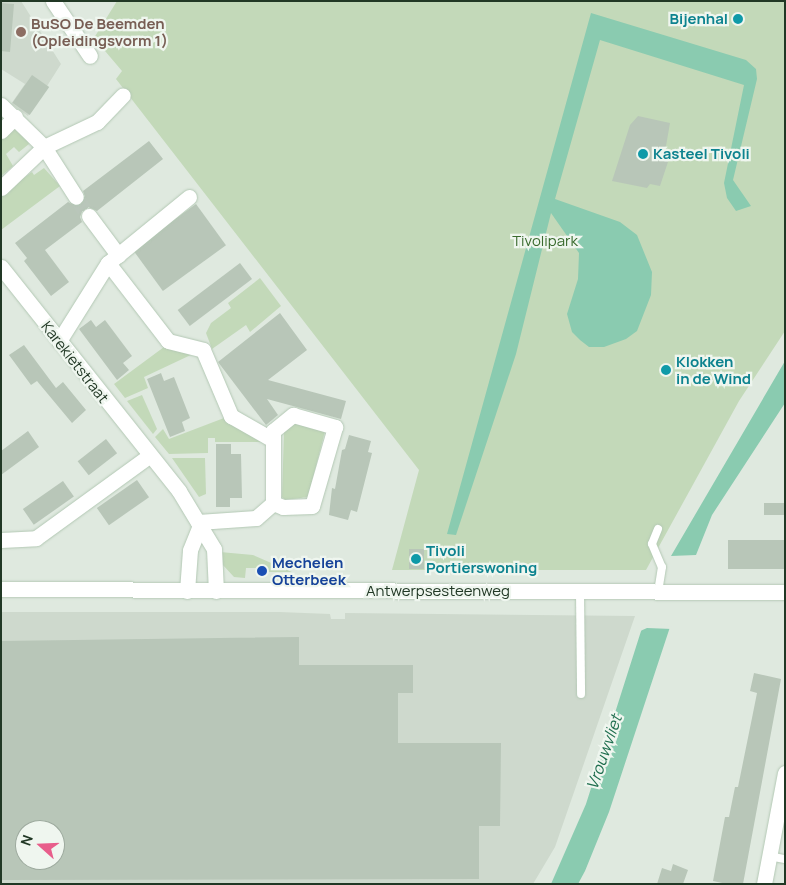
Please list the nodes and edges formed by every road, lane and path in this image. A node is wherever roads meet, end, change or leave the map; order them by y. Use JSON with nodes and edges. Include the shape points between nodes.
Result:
{"nodes":[{"id":1,"x":53,"y":1,"type":"edge"},
{"id":2,"x":90,"y":56,"type":"dead end"},
{"id":3,"x":123,"y":96,"type":"dead end"},
{"id":4,"x":1,"y":105,"type":"edge"},
{"id":5,"x":16,"y":117,"type":"junction"},
{"id":6,"x":1,"y":131,"type":"edge"},
{"id":7,"x":44,"y":147,"type":"junction"},
{"id":8,"x":1,"y":188,"type":"edge"},
{"id":9,"x":76,"y":197,"type":"tunnel mouth"},
{"id":10,"x":189,"y":197,"type":"dead end"},
{"id":11,"x":90,"y":216,"type":"tunnel mouth"},
{"id":12,"x":114,"y":259,"type":"junction"},
{"id":13,"x":1,"y":268,"type":"edge"},
{"id":14,"x":59,"y":341,"type":"junction"},
{"id":15,"x":273,"y":440,"type":"junction"},
{"id":16,"x":149,"y":456,"type":"junction"},
{"id":17,"x":273,"y":503,"type":"junction"},
{"id":18,"x":199,"y":525,"type":"junction"},
{"id":19,"x":658,"y":528,"type":"dead end"},
{"id":20,"x":1,"y":540,"type":"edge"},
{"id":21,"x":1,"y":589,"type":"edge"},
{"id":22,"x":186,"y":591,"type":"junction"},
{"id":23,"x":216,"y":591,"type":"junction"},
{"id":24,"x":580,"y":591,"type":"junction"},
{"id":25,"x":658,"y":591,"type":"junction"},
{"id":26,"x":785,"y":592,"type":"edge"},
{"id":27,"x":581,"y":694,"type":"dead end"},
{"id":28,"x":785,"y":773,"type":"edge"},
{"id":29,"x":769,"y":856,"type":"junction"},
{"id":30,"x":785,"y":859,"type":"edge"},
{"id":31,"x":764,"y":884,"type":"edge"}],
"edges":[{"from":1,"to":2,"type":"street"},
{"from":3,"to":7,"type":"street","via":[[97,122]]},
{"from":4,"to":5,"type":"street"},
{"from":5,"to":6,"type":"street"},
{"from":5,"to":7,"type":"street"},
{"from":7,"to":8,"type":"street"},
{"from":7,"to":9,"type":"street"},
{"from":10,"to":12,"type":"street"},
{"from":11,"to":12,"type":"street"},
{"from":12,"to":14,"type":"street"},
{"from":12,"to":15,"type":"street","via":[[168,340],[203,350],[231,416]]},
{"from":13,"to":14,"type":"street","name":"Karekietstraat"},
{"from":14,"to":16,"type":"street","name":"Karekietstraat"},
{"from":15,"to":17,"type":"street"},
{"from":15,"to":17,"type":"street","via":[[274,431],[293,415],[335,426],[312,506],[284,508]]},
{"from":16,"to":18,"type":"street","name":"Karekietstraat","via":[[179,491]]},
{"from":16,"to":20,"type":"street","via":[[36,538]]},
{"from":17,"to":18,"type":"street","via":[[256,518]]},
{"from":18,"to":22,"type":"street","via":[[190,550]]},
{"from":18,"to":23,"type":"street","name":"Karekietstraat","via":[[214,549]]},
{"from":19,"to":25,"type":"lane","via":[[652,544],[662,567]]},
{"from":21,"to":22,"type":"street","name":"Antwerpsesteenweg"},
{"from":22,"to":23,"type":"street","name":"Antwerpsesteenweg"},
{"from":23,"to":24,"type":"street","name":"Antwerpsesteenweg"},
{"from":24,"to":25,"type":"street","name":"Antwerpsesteenweg"},
{"from":24,"to":27,"type":"lane"},
{"from":25,"to":26,"type":"street","name":"Antwerpsesteenweg"},
{"from":28,"to":29,"type":"street"},
{"from":29,"to":30,"type":"lane"},
{"from":29,"to":31,"type":"street"}]}
